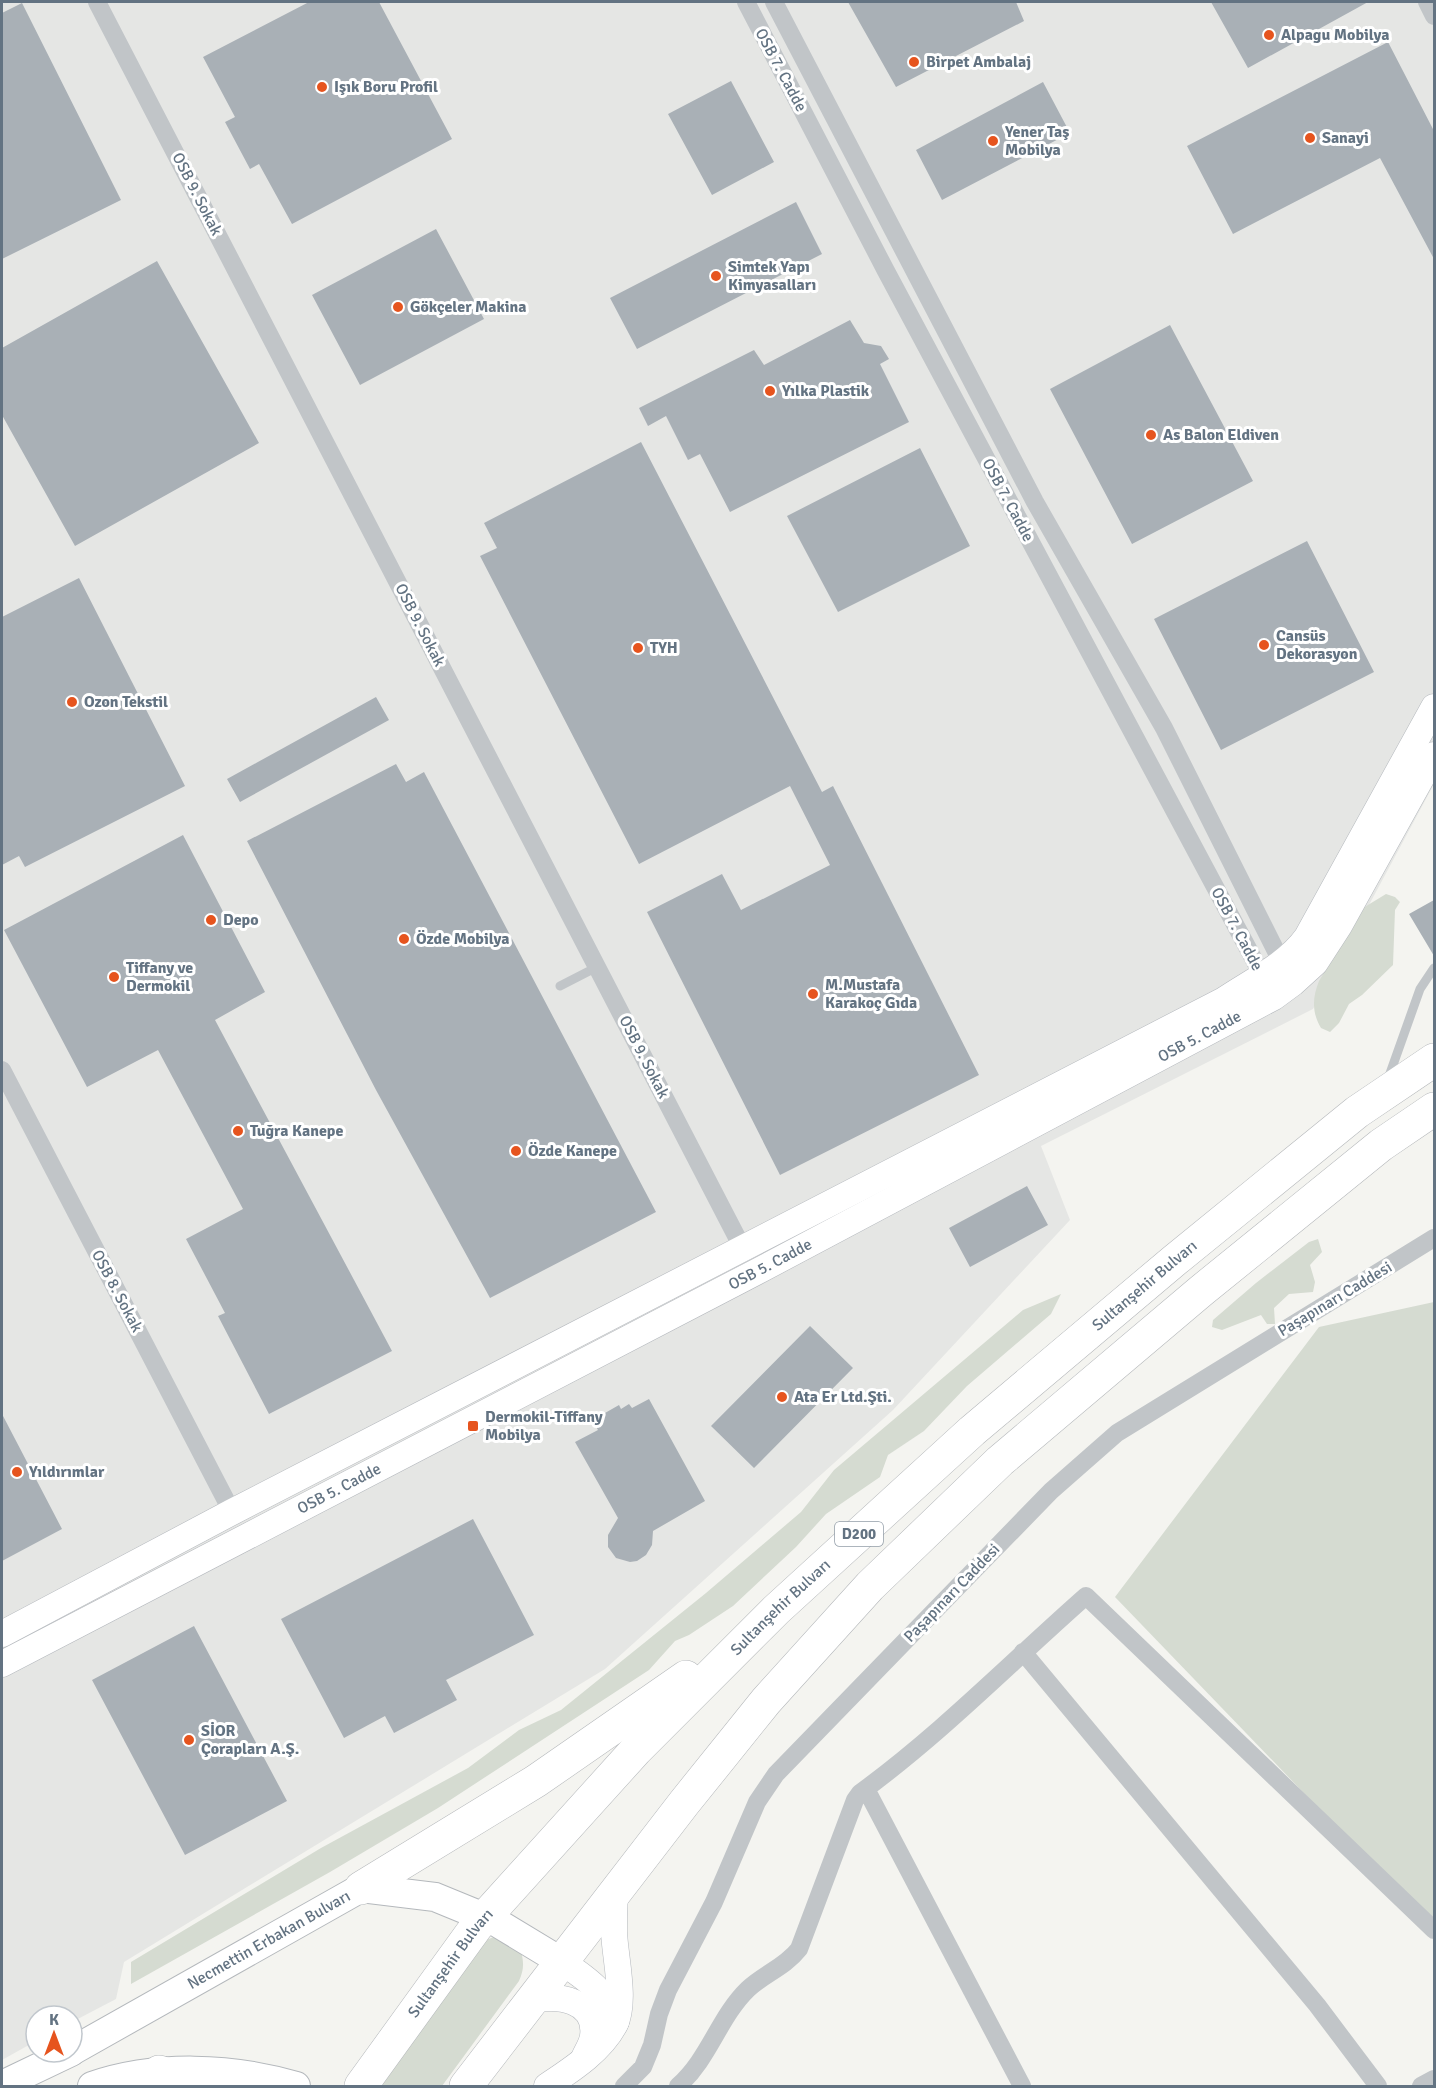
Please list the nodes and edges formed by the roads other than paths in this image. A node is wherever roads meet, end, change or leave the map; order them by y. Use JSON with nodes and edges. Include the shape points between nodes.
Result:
{"nodes":[{"id":1,"x":97,"y":2,"type":"edge"},
{"id":2,"x":746,"y":2,"type":"edge"},
{"id":3,"x":774,"y":2,"type":"edge"},
{"id":4,"x":1427,"y":2,"type":"edge"},
{"id":5,"x":1434,"y":16,"type":"edge"},
{"id":6,"x":1434,"y":707,"type":"edge"},
{"id":7,"x":1434,"y":755,"type":"edge"},
{"id":8,"x":597,"y":967,"type":"junction"},
{"id":9,"x":1434,"y":968,"type":"edge"},
{"id":10,"x":1278,"y":980,"type":"junction"},
{"id":11,"x":560,"y":986,"type":"dead end"},
{"id":12,"x":1434,"y":1060,"type":"edge"},
{"id":13,"x":2,"y":1070,"type":"edge"},
{"id":14,"x":1383,"y":1095,"type":"junction"},
{"id":15,"x":1434,"y":1109,"type":"edge"},
{"id":16,"x":1434,"y":1238,"type":"edge"},
{"id":17,"x":743,"y":1249,"type":"junction"},
{"id":18,"x":232,"y":1512,"type":"junction"},
{"id":19,"x":776,"y":1610,"type":"junction"},
{"id":20,"x":2,"y":1634,"type":"edge"},
{"id":21,"x":1023,"y":1652,"type":"junction"},
{"id":22,"x":2,"y":1664,"type":"edge"},
{"id":23,"x":866,"y":1789,"type":"junction"},
{"id":24,"x":361,"y":1888,"type":"junction"},
{"id":25,"x":615,"y":1894,"type":"junction"},
{"id":26,"x":485,"y":1917,"type":"junction"},
{"id":27,"x":1434,"y":1930,"type":"edge"},
{"id":28,"x":562,"y":1962,"type":"junction"},
{"id":29,"x":530,"y":2001,"type":"junction"},
{"id":30,"x":616,"y":2023,"type":"junction"},
{"id":31,"x":84,"y":2045,"type":"edge"},
{"id":32,"x":583,"y":2060,"type":"junction"},
{"id":33,"x":46,"y":2064,"type":"edge"},
{"id":34,"x":159,"y":2072,"type":"junction"},
{"id":35,"x":1434,"y":2079,"type":"edge"},
{"id":36,"x":2,"y":2085,"type":"edge"},
{"id":37,"x":92,"y":2086,"type":"edge"},
{"id":38,"x":201,"y":2086,"type":"edge"},
{"id":39,"x":296,"y":2086,"type":"edge"},
{"id":40,"x":362,"y":2086,"type":"edge"},
{"id":41,"x":466,"y":2086,"type":"edge"},
{"id":42,"x":547,"y":2086,"type":"edge"},
{"id":43,"x":624,"y":2086,"type":"edge"},
{"id":44,"x":678,"y":2086,"type":"edge"},
{"id":45,"x":1022,"y":2086,"type":"edge"},
{"id":46,"x":1378,"y":2086,"type":"edge"},
{"id":47,"x":1420,"y":2086,"type":"edge"}],
"edges":[{"from":1,"to":8,"type":"street","name":"OSB 9. Sokak"},
{"from":2,"to":10,"type":"street","name":"OSB 7. Cadde","via":[[892,282]]},
{"from":3,"to":10,"type":"street","name":"OSB 7. Cadde","via":[[1035,502],[1164,728]]},
{"from":4,"to":5,"type":"street"},
{"from":6,"to":10,"type":"street","via":[[1307,937]]},
{"from":7,"to":10,"type":"street","name":"OSB 5. Cadde","via":[[1316,963]]},
{"from":8,"to":11,"type":"lane"},
{"from":8,"to":17,"type":"street","name":"OSB 9. Sokak"},
{"from":9,"to":14,"type":"lane","via":[[1420,989]]},
{"from":10,"to":17,"type":"street","via":[[1224,1000]]},
{"from":10,"to":22,"type":"street","name":"OSB 5. Cadde","via":[[760,1270]]},
{"from":12,"to":14,"type":"highway","name":"Sultanşehir Bulvarı","number":"D200"},
{"from":13,"to":18,"type":"street","name":"OSB 8. Sokak"},
{"from":14,"to":19,"type":"highway","name":"Sultanşehir Bulvarı","number":"D200","via":[[1185,1252],[972,1431]]},
{"from":15,"to":25,"type":"highway","number":"D200","via":[[1363,1159],[1000,1461],[870,1586],[766,1701]]},
{"from":16,"to":43,"type":"street","name":"Paşapınarı Caddesi","via":[[1117,1433],[1051,1491],[776,1774],[757,1802],[714,1902],[668,1990],[643,2067]]},
{"from":17,"to":18,"type":"street"},
{"from":18,"to":20,"type":"street"},
{"from":19,"to":24,"type":"highway","via":[[536,1780]]},
{"from":19,"to":26,"type":"highway","name":"Sultanşehir Bulvarı","number":"D200","via":[[636,1749]]},
{"from":21,"to":23,"type":"street","via":[[969,1704]]},
{"from":21,"to":27,"type":"street","via":[[1086,1596]]},
{"from":21,"to":46,"type":"street","via":[[1317,2005]]},
{"from":23,"to":44,"type":"street","via":[[855,1800],[799,1949],[785,1964],[748,1989],[698,2065]]},
{"from":23,"to":45,"type":"street"},
{"from":24,"to":26,"type":"main road","name":"Necmettin Erbakan Bulvarı","via":[[435,1897]]},
{"from":24,"to":31,"type":"main road","name":"Necmettin Erbakan Bulvarı"},
{"from":25,"to":28,"type":"highway","number":"D200"},
{"from":25,"to":30,"type":"street","via":[[620,1998]]},
{"from":26,"to":28,"type":"main road","name":"Necmettin Erbakan Bulvarı"},
{"from":26,"to":40,"type":"highway","name":"Sultanşehir Bulvarı","number":"D200"},
{"from":28,"to":29,"type":"highway","number":"D200"},
{"from":28,"to":30,"type":"street","name":"Necmettin Erbakan Bulvarı","via":[[597,1989]]},
{"from":29,"to":32,"type":"street","via":[[562,1998],[587,2012],[594,2033]]},
{"from":29,"to":41,"type":"highway","number":"D200"},
{"from":30,"to":32,"type":"street"},
{"from":32,"to":42,"type":"street"},
{"from":33,"to":36,"type":"main road","name":"Necmettin Erbakan Bulvarı"},
{"from":34,"to":37,"type":"main road"},
{"from":34,"to":38,"type":"highway"},
{"from":34,"to":39,"type":"main road","via":[[242,2075]]},
{"from":35,"to":47,"type":"street"}]}
